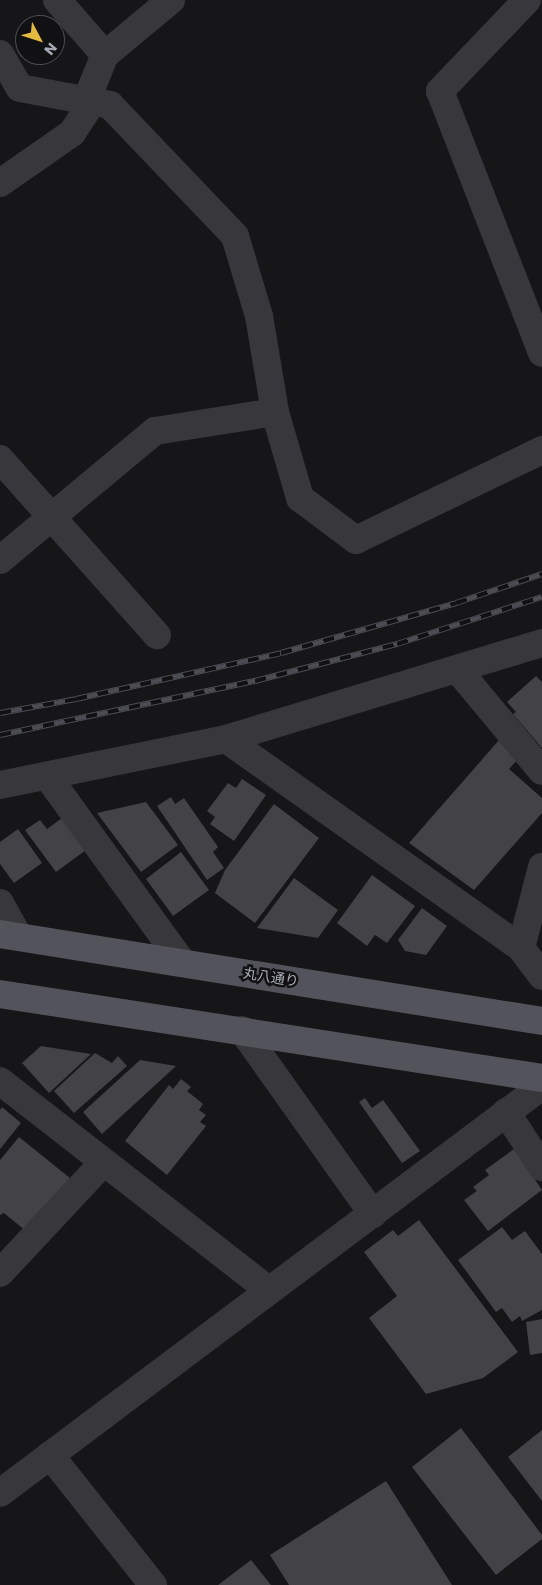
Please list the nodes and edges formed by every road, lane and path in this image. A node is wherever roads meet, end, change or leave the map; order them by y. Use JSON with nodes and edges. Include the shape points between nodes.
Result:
{"nodes":[{"id":1,"x":57,"y":0,"type":"edge"},
{"id":2,"x":172,"y":0,"type":"edge"},
{"id":3,"x":526,"y":0,"type":"edge"},
{"id":4,"x":0,"y":54,"type":"edge"},
{"id":5,"x":105,"y":55,"type":"junction"},
{"id":6,"x":89,"y":104,"type":"junction"},
{"id":7,"x":0,"y":183,"type":"edge"},
{"id":8,"x":542,"y":353,"type":"edge"},
{"id":9,"x":275,"y":412,"type":"junction"},
{"id":10,"x":542,"y":450,"type":"edge"},
{"id":11,"x":0,"y":459,"type":"edge"},
{"id":12,"x":51,"y":516,"type":"junction"},
{"id":13,"x":0,"y":560,"type":"edge"},
{"id":14,"x":157,"y":635,"type":"dead end"},
{"id":15,"x":542,"y":643,"type":"edge"},
{"id":16,"x":458,"y":670,"type":"junction"},
{"id":17,"x":226,"y":739,"type":"junction"},
{"id":18,"x":542,"y":771,"type":"edge"},
{"id":19,"x":48,"y":777,"type":"junction"},
{"id":20,"x":2,"y":781,"type":"edge"},
{"id":21,"x":542,"y":868,"type":"edge"},
{"id":22,"x":0,"y":903,"type":"edge"},
{"id":23,"x":9,"y":935,"type":"edge"},
{"id":24,"x":521,"y":948,"type":"junction"},
{"id":25,"x":182,"y":962,"type":"junction"},
{"id":26,"x":542,"y":976,"type":"edge"},
{"id":27,"x":0,"y":994,"type":"edge"},
{"id":28,"x":542,"y":1021,"type":"edge"},
{"id":29,"x":242,"y":1030,"type":"junction"},
{"id":30,"x":542,"y":1078,"type":"edge"},
{"id":31,"x":0,"y":1081,"type":"edge"},
{"id":32,"x":542,"y":1086,"type":"edge"},
{"id":33,"x":506,"y":1112,"type":"junction"},
{"id":34,"x":103,"y":1164,"type":"junction"},
{"id":35,"x":542,"y":1167,"type":"edge"},
{"id":36,"x":374,"y":1214,"type":"junction"},
{"id":37,"x":0,"y":1273,"type":"edge"},
{"id":38,"x":268,"y":1290,"type":"junction"},
{"id":39,"x":50,"y":1455,"type":"junction"},
{"id":40,"x":0,"y":1493,"type":"edge"},
{"id":41,"x":153,"y":1585,"type":"edge"}],
"edges":[{"from":1,"to":5,"type":"street"},
{"from":2,"to":5,"type":"street"},
{"from":3,"to":8,"type":"street","via":[[440,91]]},
{"from":4,"to":6,"type":"street","via":[[20,88]]},
{"from":5,"to":6,"type":"street","via":[[90,89]]},
{"from":6,"to":7,"type":"street","via":[[72,133]]},
{"from":6,"to":9,"type":"street","via":[[110,106],[235,236],[259,316]]},
{"from":9,"to":10,"type":"street","via":[[300,498],[356,540]]},
{"from":9,"to":12,"type":"street","via":[[155,431]]},
{"from":11,"to":12,"type":"street"},
{"from":12,"to":13,"type":"street"},
{"from":12,"to":14,"type":"street"},
{"from":15,"to":16,"type":"street"},
{"from":16,"to":17,"type":"street"},
{"from":16,"to":18,"type":"street"},
{"from":17,"to":19,"type":"street"},
{"from":17,"to":24,"type":"street"},
{"from":19,"to":20,"type":"street"},
{"from":19,"to":25,"type":"street"},
{"from":21,"to":24,"type":"street"},
{"from":22,"to":23,"type":"street"},
{"from":23,"to":25,"type":"main road","name":"丸八通り"},
{"from":24,"to":26,"type":"street"},
{"from":25,"to":28,"type":"main road","name":"丸八通り"},
{"from":27,"to":29,"type":"main road"},
{"from":29,"to":30,"type":"main road"},
{"from":29,"to":36,"type":"street"},
{"from":31,"to":34,"type":"street"},
{"from":32,"to":33,"type":"street"},
{"from":33,"to":35,"type":"street"},
{"from":33,"to":36,"type":"street"},
{"from":34,"to":37,"type":"street"},
{"from":34,"to":38,"type":"street"},
{"from":36,"to":38,"type":"street"},
{"from":38,"to":39,"type":"street"},
{"from":39,"to":40,"type":"street"},
{"from":39,"to":41,"type":"street"}]}
